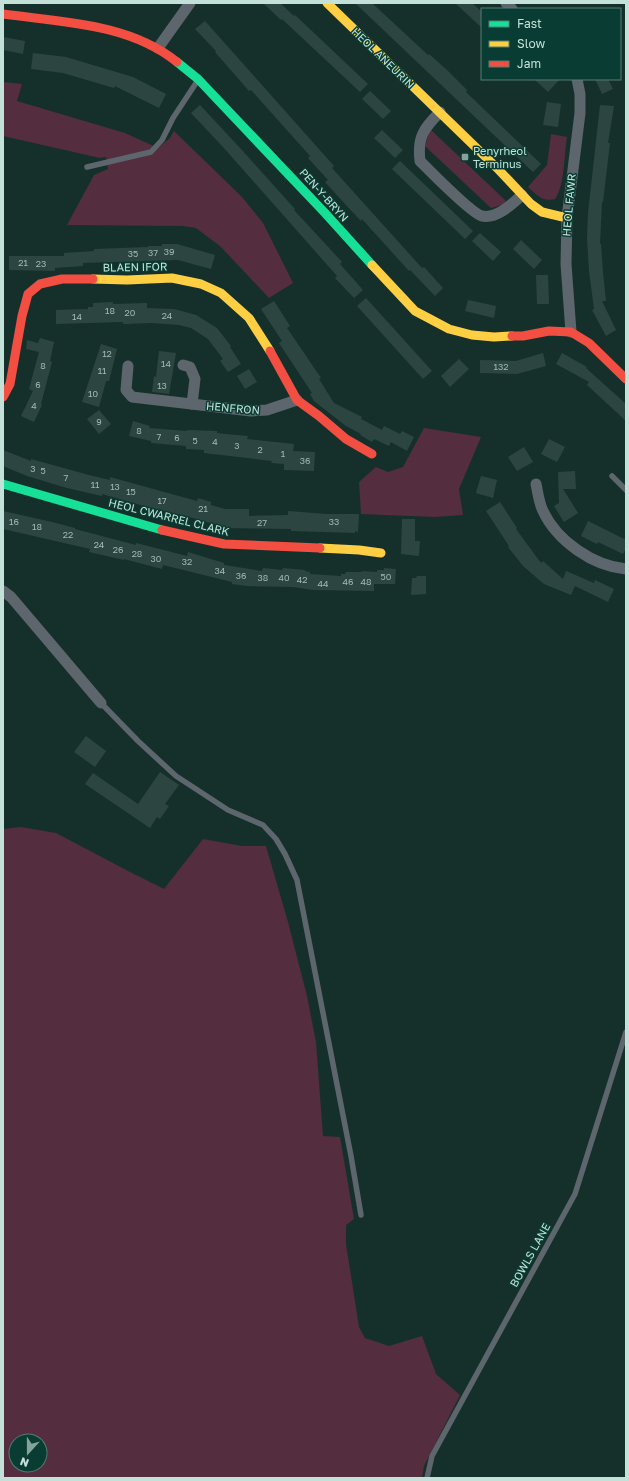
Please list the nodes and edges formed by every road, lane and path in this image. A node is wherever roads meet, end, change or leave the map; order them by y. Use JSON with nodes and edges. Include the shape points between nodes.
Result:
{"nodes":[{"id":1,"x":190,"y":3,"type":"edge"},
{"id":2,"x":327,"y":3,"type":"edge"},
{"id":3,"x":3,"y":14,"type":"edge"},
{"id":4,"x":158,"y":48,"type":"junction"},
{"id":5,"x":198,"y":79,"type":"junction"},
{"id":6,"x":577,"y":80,"type":"edge"},
{"id":7,"x":440,"y":112,"type":"junction"},
{"id":8,"x":87,"y":167,"type":"dead end"},
{"id":9,"x":522,"y":195,"type":"junction"},
{"id":10,"x":567,"y":218,"type":"junction"},
{"id":11,"x":571,"y":332,"type":"junction"},
{"id":12,"x":183,"y":365,"type":"dead end"},
{"id":13,"x":128,"y":366,"type":"dead end"},
{"id":14,"x":626,"y":379,"type":"edge"},
{"id":15,"x":3,"y":397,"type":"edge"},
{"id":16,"x":297,"y":400,"type":"junction"},
{"id":17,"x":192,"y":404,"type":"junction"},
{"id":18,"x":372,"y":454,"type":"dead end"},
{"id":19,"x":612,"y":476,"type":"dead end"},
{"id":20,"x":3,"y":484,"type":"edge"},
{"id":21,"x":536,"y":484,"type":"dead end"},
{"id":22,"x":626,"y":490,"type":"edge"},
{"id":23,"x":382,"y":553,"type":"dead end"},
{"id":24,"x":626,"y":569,"type":"edge"},
{"id":25,"x":3,"y":591,"type":"edge"},
{"id":26,"x":101,"y":703,"type":"joint"},
{"id":27,"x":626,"y":1032,"type":"edge"},
{"id":28,"x":361,"y":1215,"type":"dead end"},
{"id":29,"x":427,"y":1478,"type":"edge"}],
"edges":[{"from":1,"to":4,"type":"street"},
{"from":2,"to":7,"type":"street","name":"HEOL ANEURIN"},
{"from":3,"to":4,"type":"street","name":"PEN-Y-BRYN","via":[[88,25],[123,34]]},
{"from":4,"to":5,"type":"street","name":"PEN-Y-BRYN"},
{"from":5,"to":8,"type":"lane","via":[[162,140],[151,152]]},
{"from":5,"to":11,"type":"street","name":"PEN-Y-BRYN","via":[[415,311],[449,330],[472,335],[494,337],[523,336],[549,331]]},
{"from":6,"to":10,"type":"street","name":"HEOL FAWR","via":[[580,108]]},
{"from":7,"to":9,"type":"street","name":"HEOL ANEURIN"},
{"from":7,"to":9,"type":"street","via":[[423,132],[420,140],[420,161],[471,209],[482,216],[494,215]]},
{"from":9,"to":10,"type":"street","name":"HEOL ANEURIN","via":[[540,211]]},
{"from":10,"to":11,"type":"street","name":"HEOL FAWR","via":[[566,264]]},
{"from":11,"to":14,"type":"street","name":"PEN-Y-BRYN","via":[[589,343]]},
{"from":12,"to":17,"type":"street","name":"HENFRON","via":[[190,367],[195,379]]},
{"from":13,"to":17,"type":"street","name":"HENFRON","via":[[126,390],[132,397]]},
{"from":15,"to":16,"type":"street","name":"BLAEN IFOR","via":[[10,384],[28,294],[40,284],[62,279],[172,278],[201,284],[222,293],[250,318]]},
{"from":16,"to":17,"type":"street","name":"HENFRON","via":[[259,411]]},
{"from":16,"to":18,"type":"street","name":"BLAEN IFOR","via":[[346,438]]},
{"from":19,"to":22,"type":"lane"},
{"from":20,"to":23,"type":"street","name":"HEOL CWARREL CLARK","via":[[151,527],[224,544]]},
{"from":21,"to":24,"type":"street","via":[[543,511],[559,534],[595,560]]},
{"from":25,"to":26,"type":"street","via":[[11,597]]},
{"from":26,"to":28,"type":"lane","via":[[176,776],[228,810],[262,825],[276,839],[288,859],[297,880]]},
{"from":27,"to":29,"type":"lane","name":"BOWLS LANE","via":[[575,1194],[432,1456]]}]}
